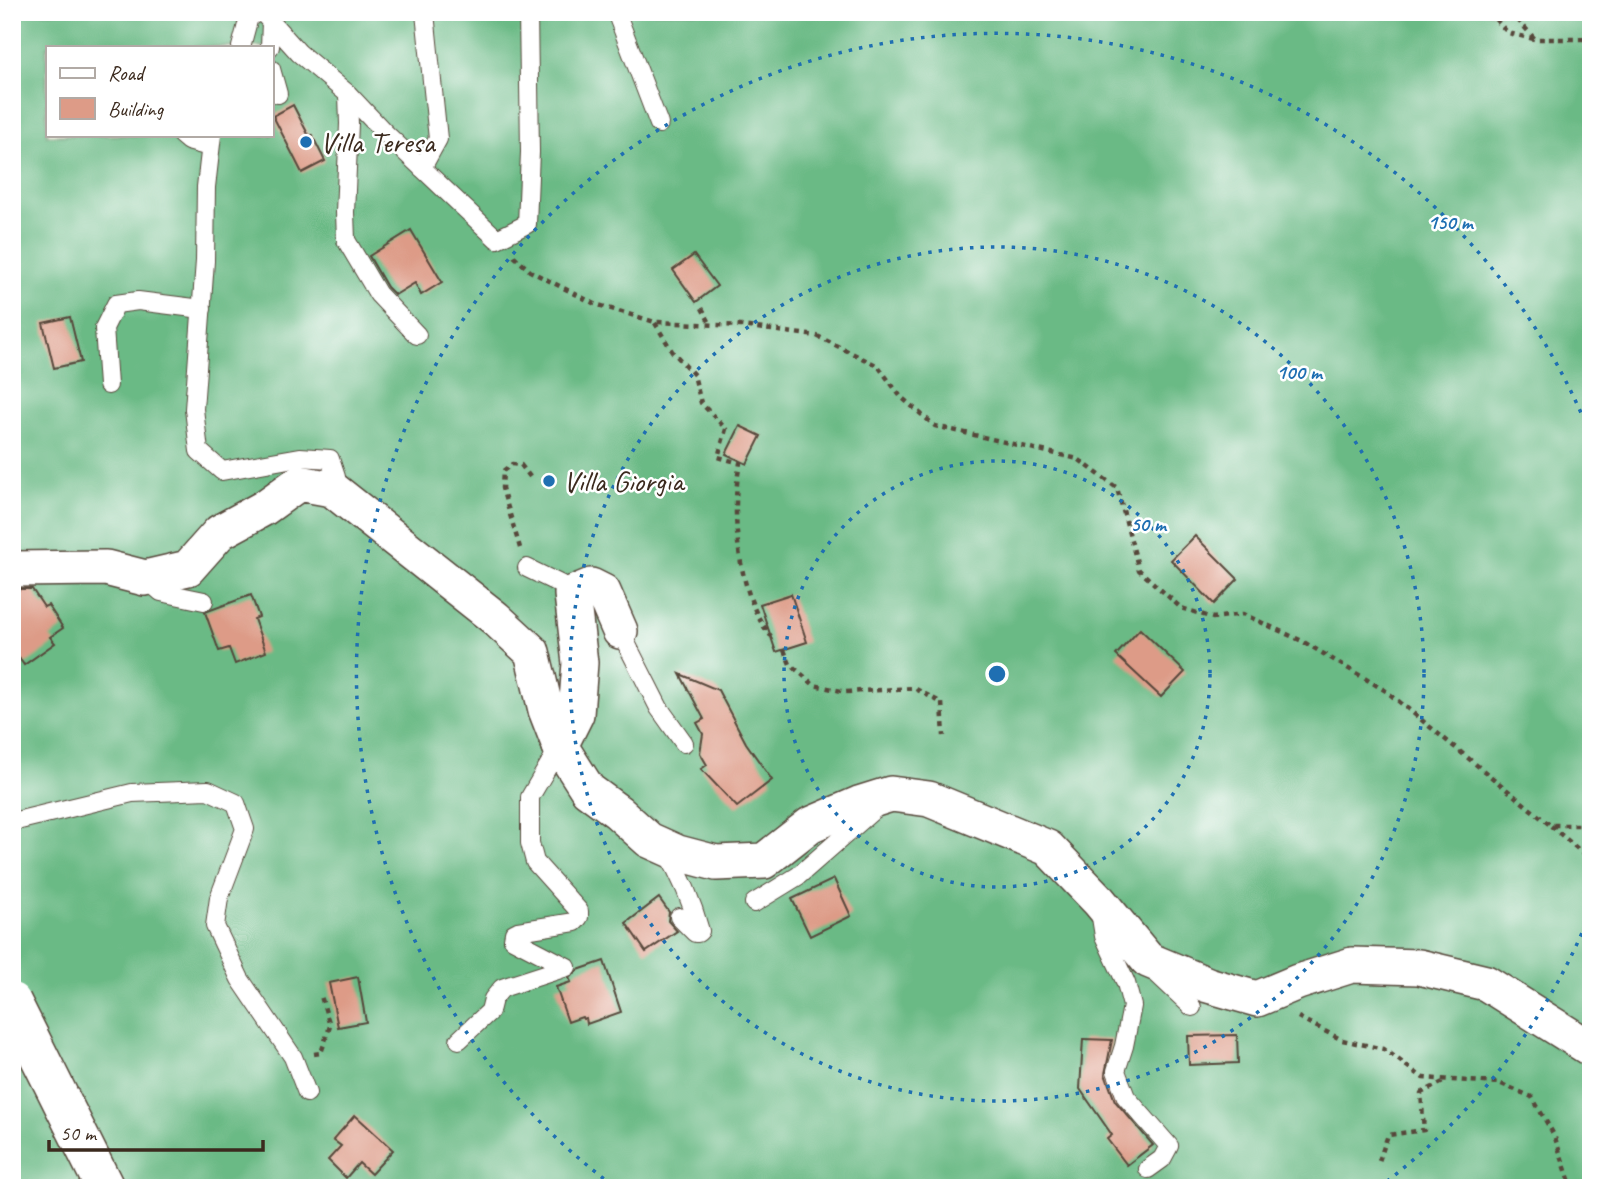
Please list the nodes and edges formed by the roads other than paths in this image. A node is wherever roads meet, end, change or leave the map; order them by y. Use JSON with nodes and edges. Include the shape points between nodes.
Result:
{"nodes":[{"id":1,"x":528,"y":12,"type":"edge"},
{"id":2,"x":616,"y":12,"type":"edge"},
{"id":3,"x":425,"y":13,"type":"edge"},
{"id":4,"x":264,"y":15,"type":"edge"},
{"id":5,"x":241,"y":46,"type":"edge"},
{"id":6,"x":270,"y":46,"type":"edge"},
{"id":7,"x":273,"y":76,"type":"edge"},
{"id":8,"x":278,"y":94,"type":"dead end"},
{"id":9,"x":348,"y":94,"type":"junction"},
{"id":10,"x":659,"y":124,"type":"dead end"},
{"id":11,"x":182,"y":136,"type":"edge"},
{"id":12,"x":211,"y":141,"type":"edge"},
{"id":13,"x":422,"y":168,"type":"junction"},
{"id":14,"x":202,"y":309,"type":"junction"},
{"id":15,"x":417,"y":335,"type":"dead end"},
{"id":16,"x":108,"y":385,"type":"dead end"},
{"id":17,"x":332,"y":489,"type":"junction"},
{"id":18,"x":527,"y":568,"type":"road end"},
{"id":19,"x":12,"y":569,"type":"edge"},
{"id":20,"x":145,"y":578,"type":"junction"},
{"id":21,"x":572,"y":594,"type":"junction"},
{"id":22,"x":204,"y":601,"type":"dead end"},
{"id":23,"x":620,"y":631,"type":"joint"},
{"id":24,"x":684,"y":743,"type":"dead end"},
{"id":25,"x":560,"y":746,"type":"junction"},
{"id":26,"x":891,"y":794,"type":"junction"},
{"id":27,"x":12,"y":822,"type":"edge"},
{"id":28,"x":663,"y":846,"type":"junction"},
{"id":29,"x":1099,"y":901,"type":"junction"},
{"id":30,"x":754,"y":903,"type":"dead end"},
{"id":31,"x":679,"y":918,"type":"dead end"},
{"id":32,"x":1148,"y":960,"type":"junction"},
{"id":33,"x":12,"y":1002,"type":"edge"},
{"id":34,"x":1192,"y":1007,"type":"dead end"},
{"id":35,"x":459,"y":1040,"type":"dead end"},
{"id":36,"x":1591,"y":1049,"type":"edge"},
{"id":37,"x":307,"y":1093,"type":"dead end"},
{"id":38,"x":1148,"y":1169,"type":"dead end"},
{"id":39,"x":105,"y":1188,"type":"edge"}],
"edges":[{"from":1,"to":13,"type":"lane","via":[[527,224],[497,239]]},
{"from":2,"to":10,"type":"lane"},
{"from":3,"to":13,"type":"lane","via":[[438,139]]},
{"from":4,"to":5,"type":"lane","via":[[249,17]]},
{"from":4,"to":6,"type":"lane"},
{"from":4,"to":9,"type":"lane","via":[[299,53]]},
{"from":7,"to":8,"type":"lane"},
{"from":9,"to":13,"type":"lane"},
{"from":9,"to":15,"type":"lane","via":[[346,240],[378,295]]},
{"from":11,"to":12,"type":"lane","via":[[188,141]]},
{"from":12,"to":14,"type":"lane"},
{"from":14,"to":16,"type":"lane","via":[[138,301],[116,304],[104,328]]},
{"from":14,"to":17,"type":"lane","via":[[194,409],[200,451],[222,471],[300,457],[330,459],[336,477]]},
{"from":17,"to":20,"type":"street","via":[[299,483],[220,533],[188,568]]},
{"from":17,"to":25,"type":"street","via":[[532,652],[545,710]]},
{"from":18,"to":21,"type":"lane"},
{"from":19,"to":20,"type":"street","via":[[106,568]]},
{"from":20,"to":22,"type":"lane","via":[[161,592]]},
{"from":21,"to":23,"type":"street","via":[[591,586],[603,592]]},
{"from":21,"to":25,"type":"street","via":[[580,663],[576,715]]},
{"from":23,"to":24,"type":"lane","via":[[659,708]]},
{"from":25,"to":28,"type":"street","via":[[588,790],[649,840]]},
{"from":25,"to":35,"type":"lane","via":[[530,797],[530,843],[535,862],[579,911],[579,917],[575,922],[518,930],[513,939],[567,967],[502,988],[490,1011]]},
{"from":26,"to":28,"type":"street","via":[[810,825],[764,861],[716,863]]},
{"from":26,"to":29,"type":"street","via":[[929,799],[1048,848]]},
{"from":26,"to":30,"type":"lane","via":[[798,876]]},
{"from":27,"to":37,"type":"lane","via":[[132,793],[208,790],[236,803],[245,829],[219,898],[215,926],[240,979],[292,1057]]},
{"from":28,"to":31,"type":"lane","via":[[698,933]]},
{"from":29,"to":32,"type":"street"},
{"from":29,"to":38,"type":"lane","via":[[1104,936],[1132,1006],[1116,1071],[1126,1097],[1169,1146],[1162,1159]]},
{"from":32,"to":34,"type":"lane","via":[[1155,973]]},
{"from":32,"to":36,"type":"street","via":[[1256,999],[1352,965],[1419,967],[1486,983]]},
{"from":33,"to":39,"type":"main road","bridge":true}]}
